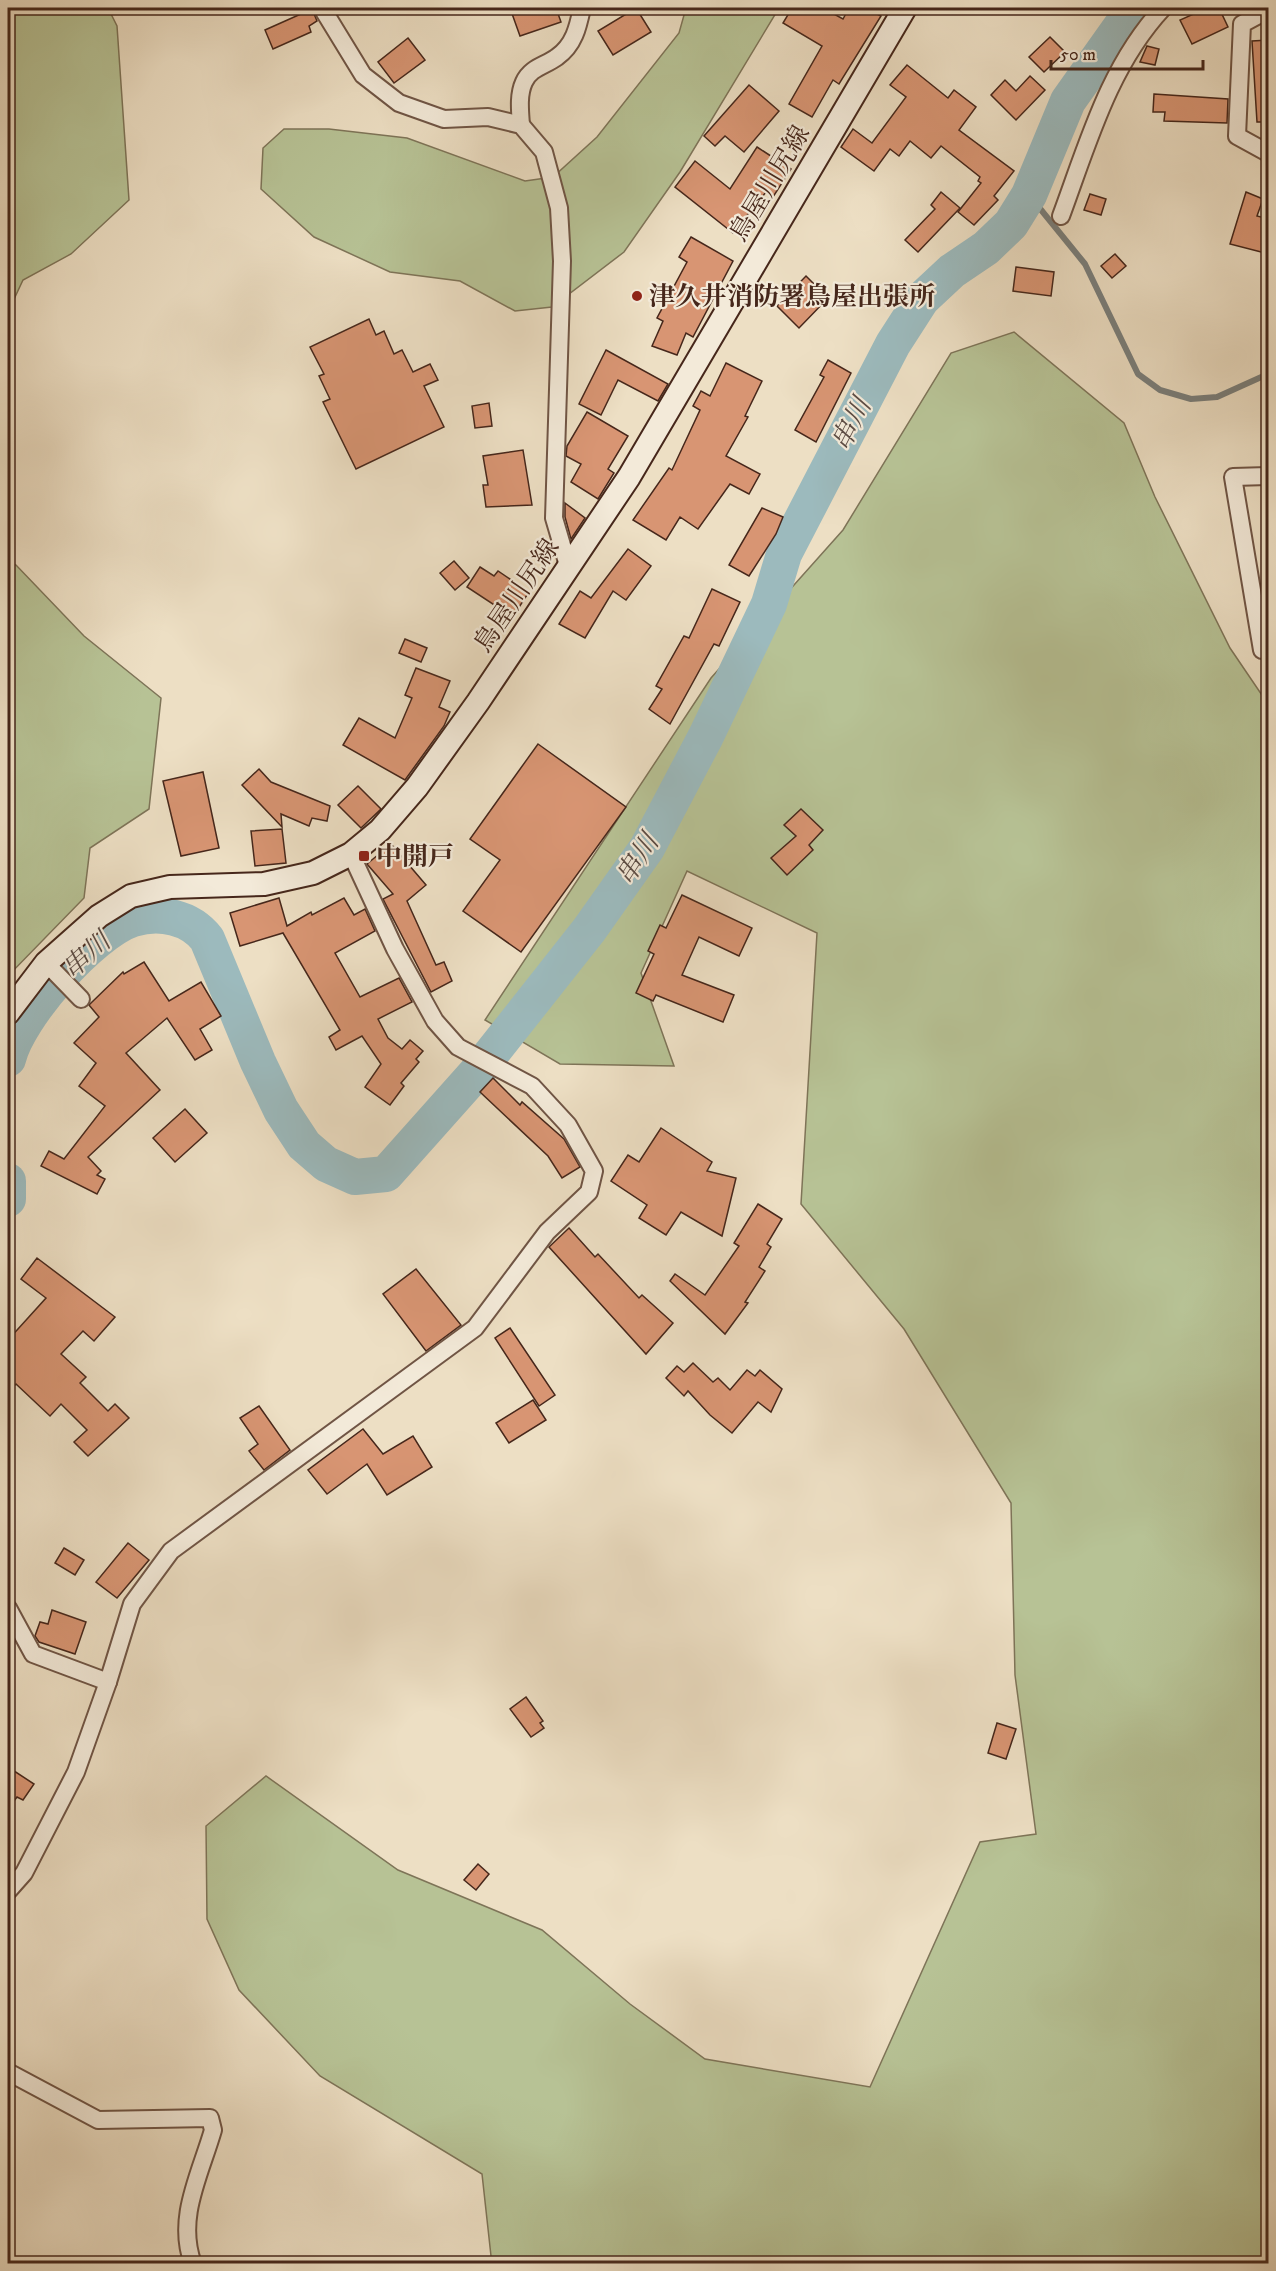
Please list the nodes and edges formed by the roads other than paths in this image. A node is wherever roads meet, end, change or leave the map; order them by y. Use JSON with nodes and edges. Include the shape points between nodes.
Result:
{"nodes":[{"id":1,"x":321,"y":8,"type":"edge"},
{"id":2,"x":582,"y":8,"type":"edge"},
{"id":3,"x":905,"y":8,"type":"edge"},
{"id":4,"x":1163,"y":8,"type":"edge"},
{"id":5,"x":1269,"y":10,"type":"edge"},
{"id":6,"x":521,"y":124,"type":"junction"},
{"id":7,"x":1269,"y":153,"type":"edge"},
{"id":8,"x":1061,"y":216,"type":"dead end"},
{"id":9,"x":1269,"y":476,"type":"edge"},
{"id":10,"x":569,"y":569,"type":"junction"},
{"id":11,"x":1269,"y":650,"type":"edge"},
{"id":12,"x":351,"y":854,"type":"junction"},
{"id":13,"x":51,"y":968,"type":"junction"},
{"id":14,"x":81,"y":999,"type":"dead end"},
{"id":15,"x":8,"y":1012,"type":"edge"},
{"id":16,"x":8,"y":1608,"type":"edge"},
{"id":17,"x":108,"y":1682,"type":"junction"},
{"id":18,"x":8,"y":1891,"type":"edge"},
{"id":19,"x":8,"y":2072,"type":"edge"},
{"id":20,"x":193,"y":2264,"type":"edge"}],
"edges":[{"from":1,"to":6,"type":"street","via":[[363,75],[399,103],[444,119],[488,117]]},
{"from":2,"to":6,"type":"street","via":[[570,45],[557,57],[534,68],[523,83]]},
{"from":3,"to":10,"type":"main road","name":"鳥屋川尻線","via":[[629,477]]},
{"from":4,"to":8,"type":"street","via":[[1130,50],[1104,99]]},
{"from":5,"to":7,"type":"street","via":[[1242,24],[1237,136]]},
{"from":6,"to":10,"type":"street","via":[[544,152],[559,208],[562,261],[554,518]]},
{"from":9,"to":11,"type":"street","via":[[1233,477],[1262,650]]},
{"from":10,"to":12,"type":"main road","name":"鳥屋川尻線","via":[[417,787],[380,830]]},
{"from":12,"to":13,"type":"main road","name":"鳥屋川尻線","via":[[313,873],[264,884],[170,887],[131,897],[99,916]]},
{"from":12,"to":17,"type":"street","via":[[395,949],[435,1021],[458,1047],[532,1086],[568,1125],[594,1171],[589,1192],[547,1232],[475,1328],[171,1551],[132,1604]]},
{"from":13,"to":14,"type":"street"},
{"from":13,"to":15,"type":"main road","name":"鳥屋川尻線"},
{"from":16,"to":17,"type":"street","via":[[33,1654]]},
{"from":17,"to":18,"type":"street","via":[[76,1772],[24,1873]]},
{"from":19,"to":20,"type":"street","via":[[98,2120],[210,2118],[213,2130],[185,2220],[186,2246]]}]}
